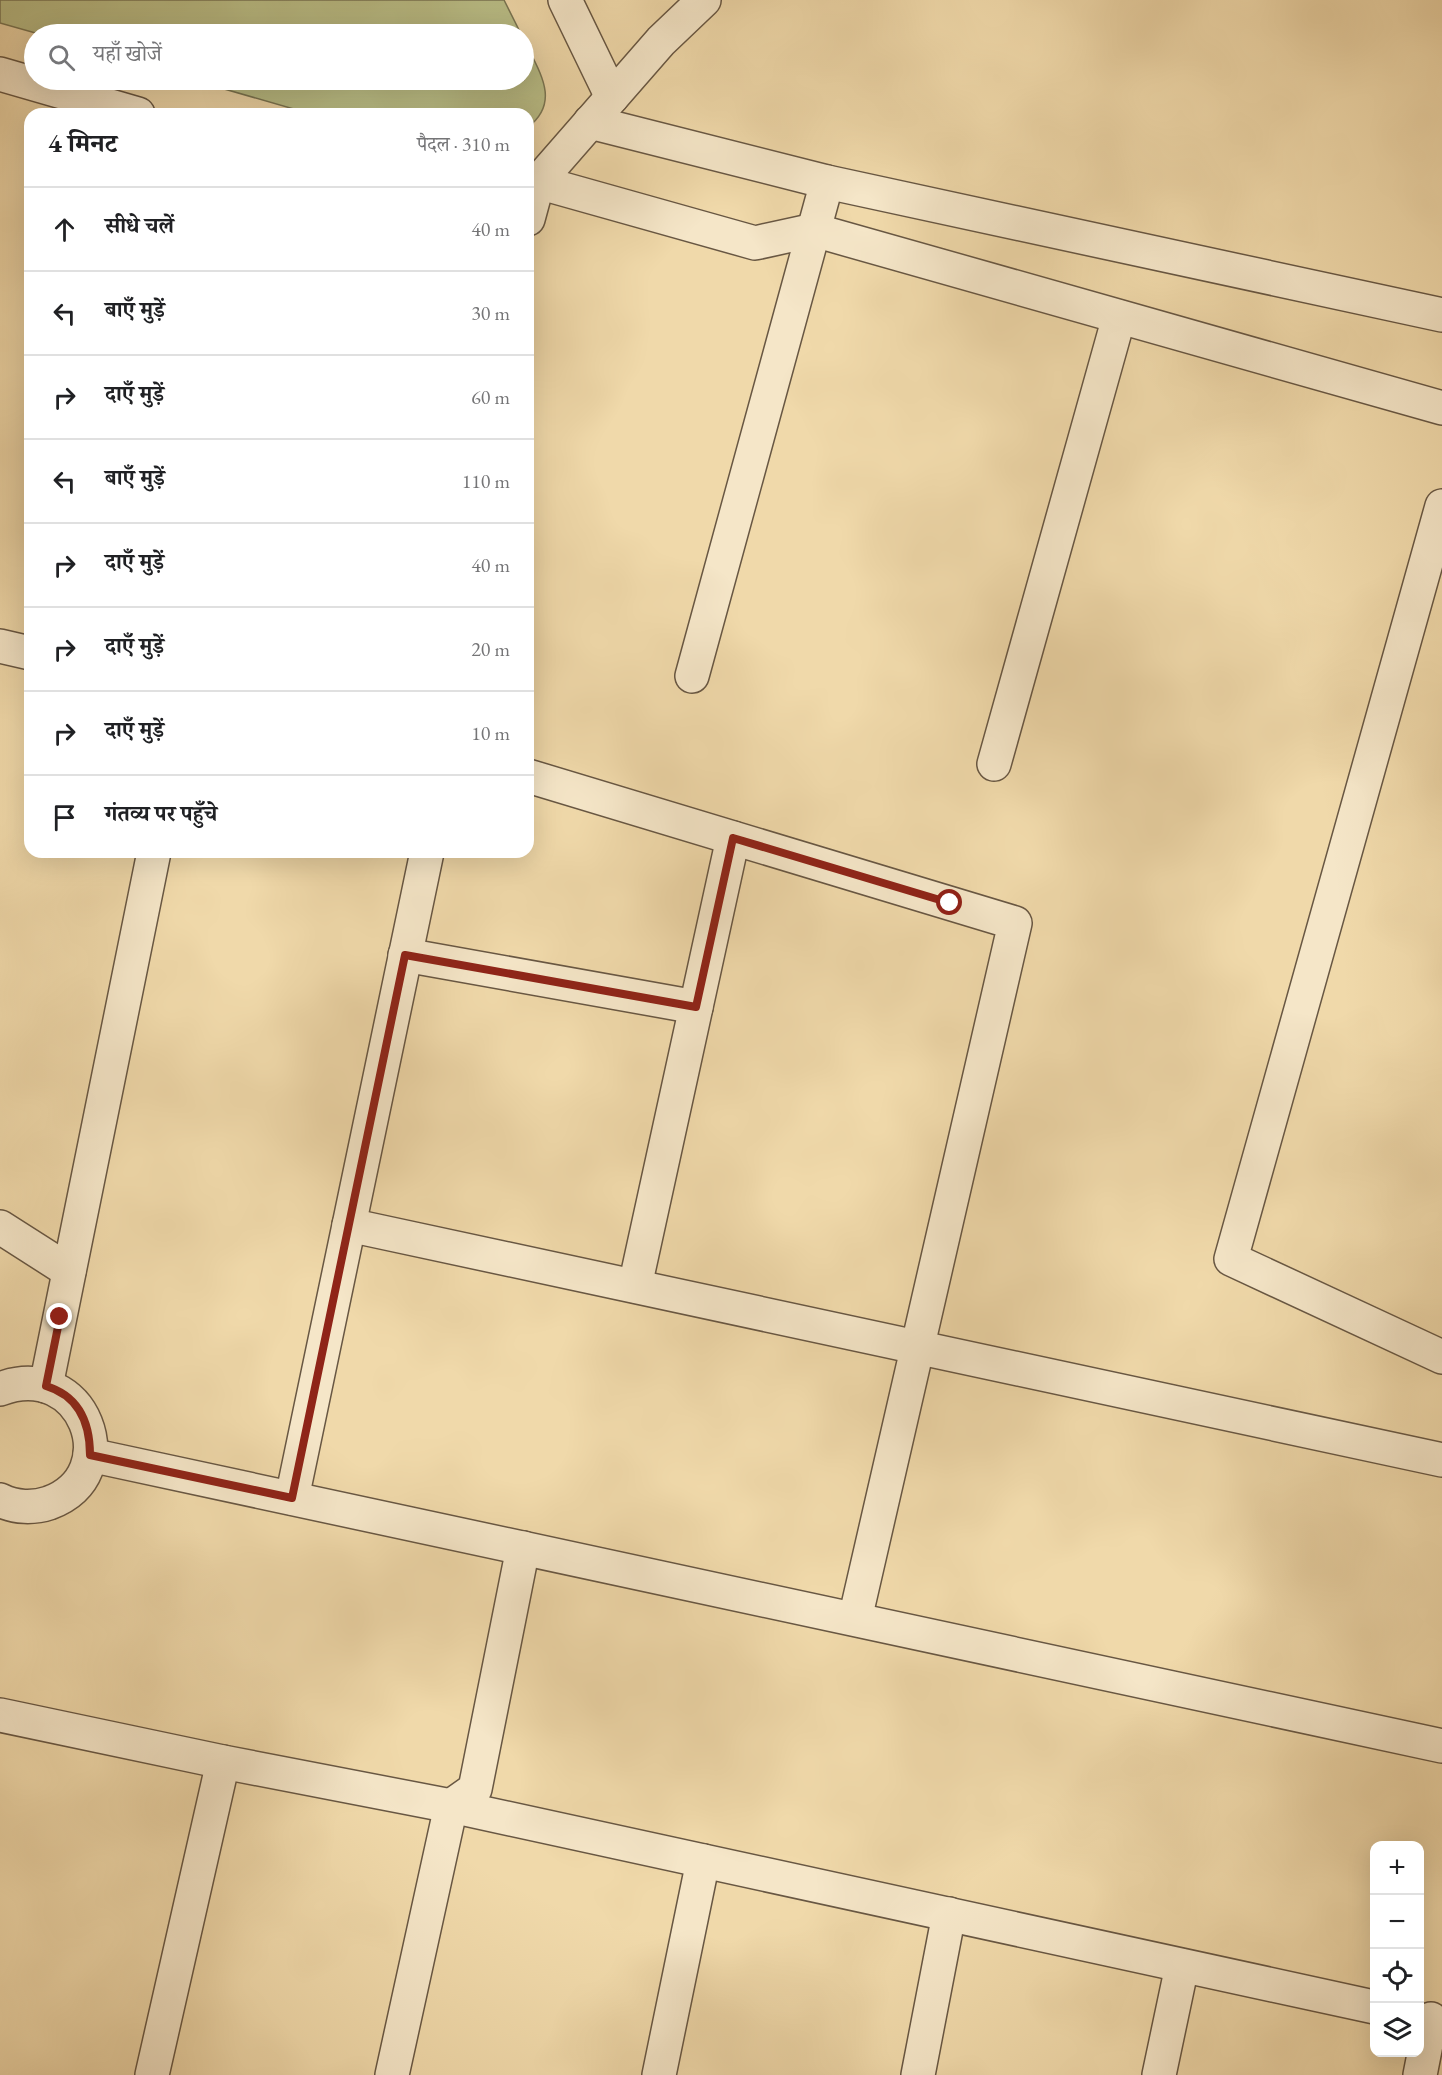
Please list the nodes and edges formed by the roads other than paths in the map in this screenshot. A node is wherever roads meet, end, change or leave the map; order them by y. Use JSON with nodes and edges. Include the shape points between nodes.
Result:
{"nodes":[{"id":1,"x":566,"y":0,"type":"edge"},
{"id":2,"x":704,"y":0,"type":"edge"},
{"id":3,"x":0,"y":74,"type":"edge"},
{"id":4,"x":24,"y":81,"type":"edge"},
{"id":5,"x":55,"y":90,"type":"edge"},
{"id":6,"x":612,"y":97,"type":"junction"},
{"id":7,"x":117,"y":108,"type":"edge"},
{"id":8,"x":590,"y":122,"type":"junction"},
{"id":9,"x":538,"y":182,"type":"junction"},
{"id":10,"x":827,"y":182,"type":"junction"},
{"id":11,"x":534,"y":197,"type":"edge"},
{"id":12,"x":814,"y":230,"type":"junction"},
{"id":13,"x":1442,"y":315,"type":"edge"},
{"id":14,"x":1119,"y":317,"type":"junction"},
{"id":15,"x":1442,"y":408,"type":"edge"},
{"id":16,"x":1442,"y":506,"type":"edge"},
{"id":17,"x":0,"y":646,"type":"edge"},
{"id":18,"x":24,"y":652,"type":"edge"},
{"id":19,"x":692,"y":676,"type":"dead end"},
{"id":20,"x":994,"y":764,"type":"dead end"},
{"id":21,"x":534,"y":778,"type":"edge"},
{"id":22,"x":733,"y":838,"type":"junction"},
{"id":23,"x":153,"y":858,"type":"edge"},
{"id":24,"x":426,"y":858,"type":"edge"},
{"id":25,"x":405,"y":955,"type":"junction"},
{"id":26,"x":696,"y":1007,"type":"junction"},
{"id":27,"x":349,"y":1225,"type":"junction"},
{"id":28,"x":0,"y":1227,"type":"edge"},
{"id":29,"x":69,"y":1271,"type":"junction"},
{"id":30,"x":635,"y":1286,"type":"junction"},
{"id":31,"x":917,"y":1347,"type":"junction"},
{"id":32,"x":1442,"y":1357,"type":"edge"},
{"id":33,"x":46,"y":1386,"type":"junction"},
{"id":34,"x":0,"y":1389,"type":"edge"},
{"id":35,"x":90,"y":1455,"type":"junction"},
{"id":36,"x":1442,"y":1460,"type":"edge"},
{"id":37,"x":292,"y":1498,"type":"junction"},
{"id":38,"x":1,"y":1507,"type":"edge"},
{"id":39,"x":523,"y":1548,"type":"junction"},
{"id":40,"x":855,"y":1620,"type":"junction"},
{"id":41,"x":0,"y":1715,"type":"edge"},
{"id":42,"x":1442,"y":1746,"type":"edge"},
{"id":43,"x":223,"y":1762,"type":"junction"},
{"id":44,"x":451,"y":1806,"type":"junction"},
{"id":45,"x":703,"y":1861,"type":"junction"},
{"id":46,"x":949,"y":1914,"type":"junction"},
{"id":47,"x":1182,"y":1966,"type":"junction"},
{"id":48,"x":1370,"y":2006,"type":"edge"},
{"id":49,"x":1431,"y":2019,"type":"edge"},
{"id":50,"x":152,"y":2075,"type":"edge"},
{"id":51,"x":392,"y":2075,"type":"edge"},
{"id":52,"x":659,"y":2075,"type":"edge"},
{"id":53,"x":918,"y":2075,"type":"edge"},
{"id":54,"x":1159,"y":2075,"type":"edge"},
{"id":55,"x":1420,"y":2075,"type":"edge"}],
"edges":[{"from":1,"to":6,"type":"street"},
{"from":2,"to":6,"type":"street"},
{"from":3,"to":4,"type":"street"},
{"from":5,"to":7,"type":"street"},
{"from":6,"to":8,"type":"street"},
{"from":8,"to":9,"type":"street"},
{"from":8,"to":10,"type":"street"},
{"from":9,"to":11,"type":"street"},
{"from":9,"to":12,"type":"street","via":[[755,243]]},
{"from":10,"to":12,"type":"street"},
{"from":10,"to":13,"type":"street"},
{"from":12,"to":14,"type":"street"},
{"from":12,"to":19,"type":"street"},
{"from":14,"to":15,"type":"street"},
{"from":14,"to":20,"type":"street"},
{"from":16,"to":32,"type":"street","via":[[1231,1259]]},
{"from":17,"to":18,"type":"street"},
{"from":21,"to":22,"type":"street"},
{"from":22,"to":26,"type":"street"},
{"from":22,"to":31,"type":"street","via":[[1015,923]]},
{"from":23,"to":29,"type":"street"},
{"from":24,"to":25,"type":"street"},
{"from":25,"to":26,"type":"street"},
{"from":25,"to":27,"type":"street"},
{"from":26,"to":30,"type":"street"},
{"from":27,"to":30,"type":"street"},
{"from":27,"to":37,"type":"street"},
{"from":28,"to":29,"type":"street"},
{"from":29,"to":33,"type":"street"},
{"from":30,"to":31,"type":"street"},
{"from":31,"to":36,"type":"street"},
{"from":31,"to":40,"type":"street"},
{"from":33,"to":34,"type":"street","via":[[15,1383]]},
{"from":33,"to":35,"type":"street","via":[[72,1400],[84,1417]]},
{"from":35,"to":37,"type":"street"},
{"from":35,"to":38,"type":"street","via":[[84,1473],[58,1499],[41,1506]]},
{"from":37,"to":39,"type":"street"},
{"from":39,"to":40,"type":"street"},
{"from":39,"to":44,"type":"street","via":[[475,1789]]},
{"from":40,"to":42,"type":"street"},
{"from":41,"to":43,"type":"street"},
{"from":43,"to":44,"type":"street"},
{"from":43,"to":50,"type":"street"},
{"from":44,"to":45,"type":"street"},
{"from":44,"to":51,"type":"street"},
{"from":45,"to":46,"type":"street"},
{"from":45,"to":52,"type":"street"},
{"from":46,"to":47,"type":"street"},
{"from":46,"to":53,"type":"street"},
{"from":47,"to":48,"type":"street"},
{"from":47,"to":54,"type":"street"},
{"from":49,"to":55,"type":"street"}]}
